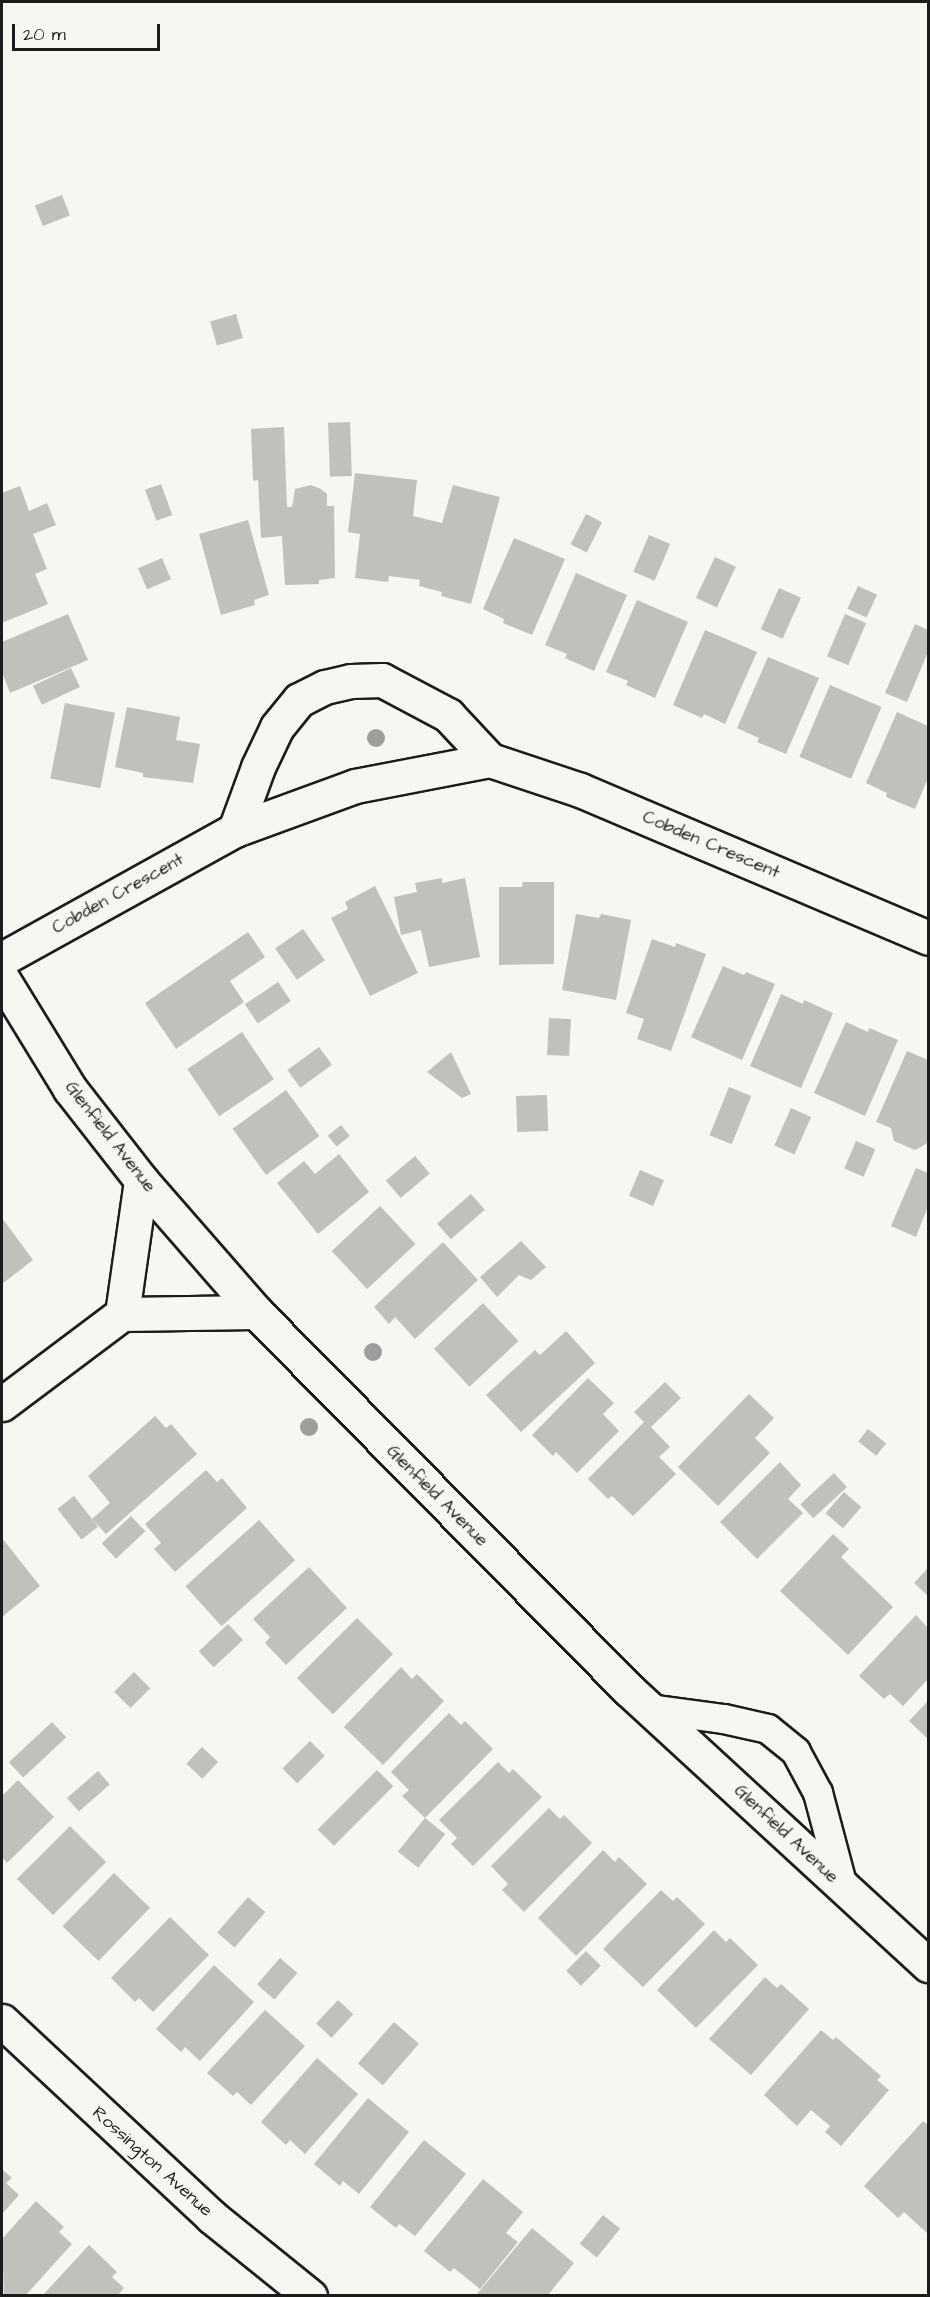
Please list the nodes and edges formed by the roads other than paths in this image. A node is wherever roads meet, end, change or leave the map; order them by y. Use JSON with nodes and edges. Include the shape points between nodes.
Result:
{"nodes":[{"id":1,"x":490,"y":760,"type":"junction"},
{"id":2,"x":235,"y":830,"type":"junction"},
{"id":3,"x":928,"y":938,"type":"edge"},
{"id":4,"x":2,"y":959,"type":"edge"},
{"id":5,"x":2,"y":978,"type":"edge"},
{"id":6,"x":141,"y":1180,"type":"junction"},
{"id":7,"x":256,"y":1312,"type":"junction"},
{"id":8,"x":122,"y":1314,"type":"junction"},
{"id":9,"x":2,"y":1404,"type":"edge"},
{"id":10,"x":650,"y":1709,"type":"junction"},
{"id":11,"x":843,"y":1887,"type":"junction"},
{"id":12,"x":928,"y":1965,"type":"edge"},
{"id":13,"x":2,"y":2021,"type":"edge"},
{"id":14,"x":310,"y":2295,"type":"edge"}],
"edges":[{"from":1,"to":2,"type":"street","name":"Cobden Crescent","via":[[355,786]]},
{"from":1,"to":2,"type":"street","name":"Cobden Crescent","via":[[448,715],[382,680],[326,687],[299,700],[277,727]]},
{"from":1,"to":3,"type":"street","name":"Cobden Crescent","via":[[562,782]]},
{"from":2,"to":4,"type":"street","name":"Cobden Crescent"},
{"from":5,"to":6,"type":"street","name":"Glenfield Avenue","via":[[70,1089]]},
{"from":6,"to":7,"type":"street","name":"Glenfield Avenue"},
{"from":6,"to":8,"type":"street"},
{"from":7,"to":8,"type":"street"},
{"from":7,"to":10,"type":"street","name":"Glenfield Avenue"},
{"from":8,"to":9,"type":"street"},
{"from":10,"to":11,"type":"street","name":"Glenfield Avenue"},
{"from":10,"to":11,"type":"lane","via":[[724,1719],[768,1730],[796,1752],[818,1793]]},
{"from":11,"to":12,"type":"street","name":"Glenfield Avenue"},
{"from":13,"to":14,"type":"street","name":"Rossington Avenue","via":[[212,2217]]}]}
